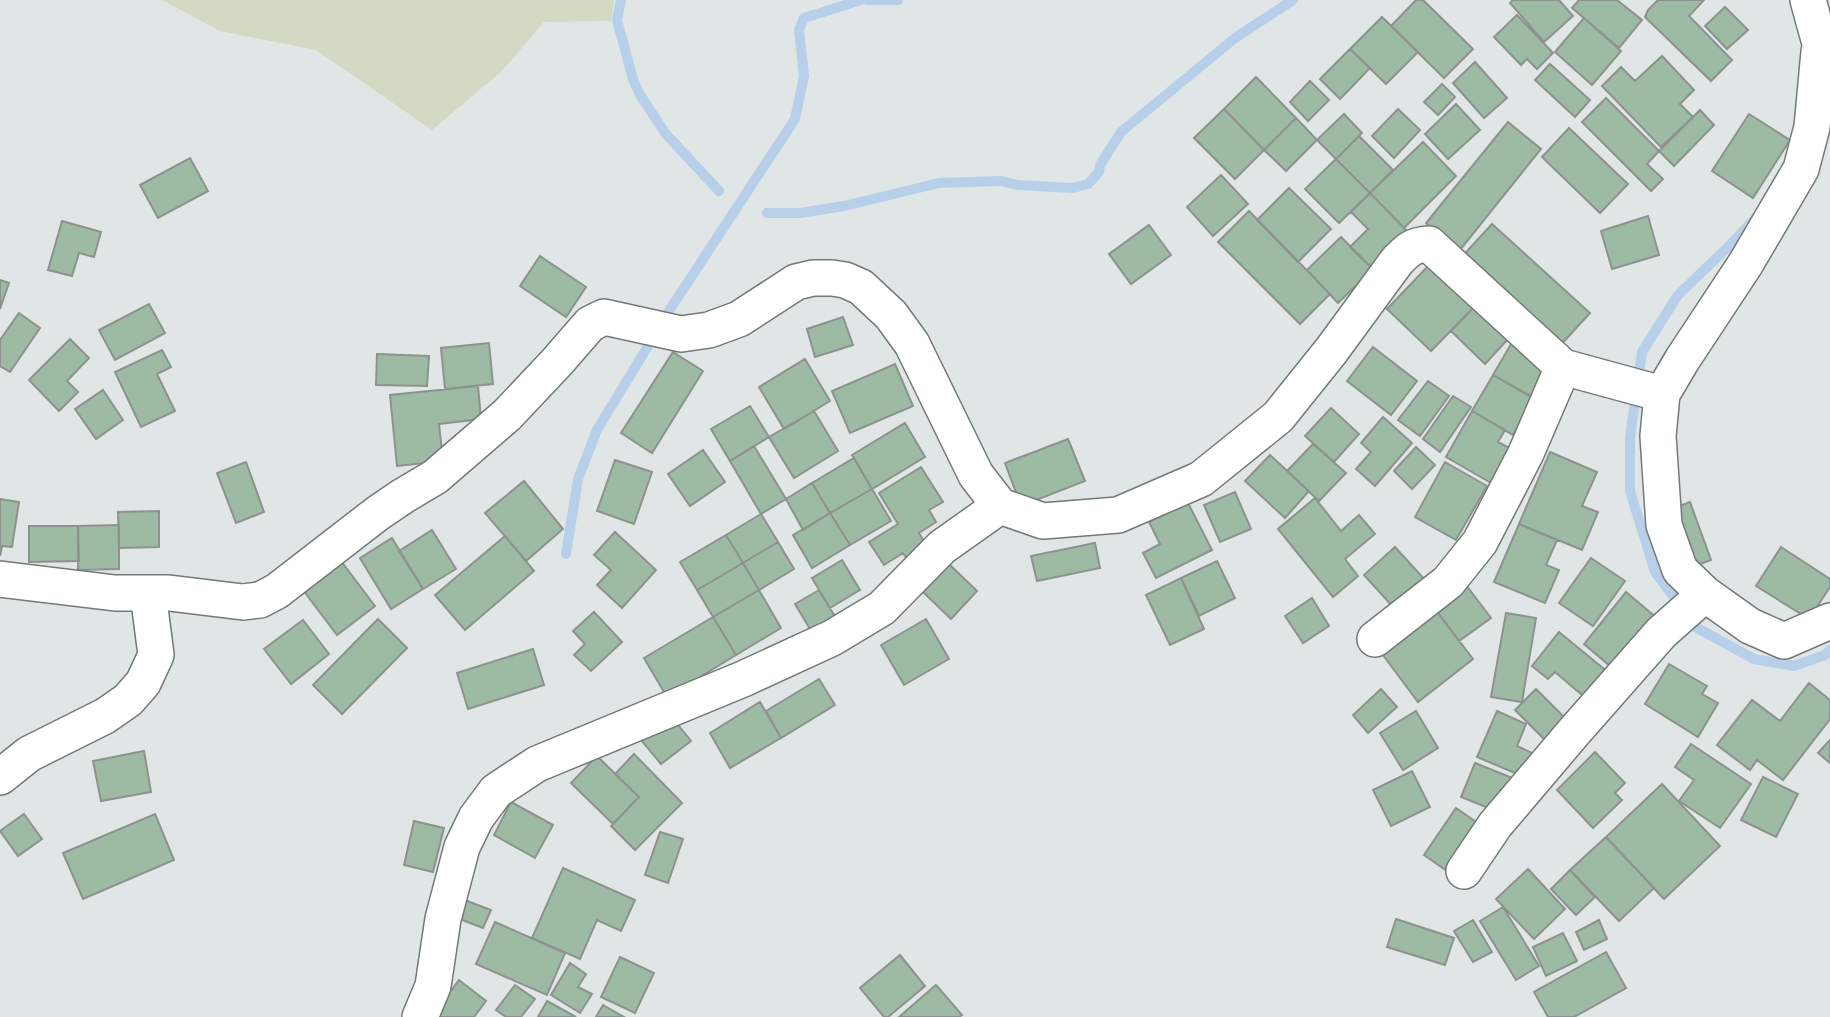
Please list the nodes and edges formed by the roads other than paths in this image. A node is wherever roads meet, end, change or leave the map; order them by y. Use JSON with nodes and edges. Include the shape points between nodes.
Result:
{"nodes":[{"id":1,"x":1808,"y":0,"type":"edge"},
{"id":2,"x":1825,"y":40,"type":"edge"},
{"id":3,"x":1563,"y":367,"type":"junction"},
{"id":4,"x":1653,"y":391,"type":"junction"},
{"id":5,"x":1000,"y":506,"type":"junction"},
{"id":6,"x":0,"y":579,"type":"edge"},
{"id":7,"x":148,"y":593,"type":"junction"},
{"id":8,"x":1702,"y":597,"type":"junction"},
{"id":9,"x":1830,"y":621,"type":"edge"},
{"id":10,"x":1375,"y":639,"type":"dead end"},
{"id":11,"x":0,"y":777,"type":"edge"},
{"id":12,"x":1464,"y":871,"type":"dead end"},
{"id":13,"x":420,"y":1017,"type":"edge"}],
"edges":[{"from":1,"to":2,"type":"street"},
{"from":2,"to":4,"type":"street","via":[[1801,169],[1682,360]]},
{"from":3,"to":4,"type":"street"},
{"from":3,"to":5,"type":"street","via":[[1429,244],[1418,245],[1397,261],[1278,417],[1200,479],[1118,515],[1043,521]]},
{"from":3,"to":10,"type":"street","via":[[1527,453],[1480,542],[1448,582]]},
{"from":4,"to":8,"type":"street","via":[[1664,525],[1680,570]]},
{"from":5,"to":7,"type":"street","via":[[976,475],[912,344],[891,315],[861,287],[845,280],[813,278],[796,282],[739,319],[709,330],[681,334],[604,317],[590,324],[507,415],[435,477],[260,600]]},
{"from":5,"to":13,"type":"street","via":[[942,547],[882,608],[832,638],[537,764],[496,791],[475,818],[463,847],[443,919],[433,986]]},
{"from":6,"to":7,"type":"street"},
{"from":7,"to":11,"type":"street","via":[[156,655],[143,683],[105,716],[29,754]]},
{"from":8,"to":9,"type":"street","via":[[1784,640]]},
{"from":8,"to":12,"type":"street","via":[[1661,633],[1573,733],[1495,825]]}]}
